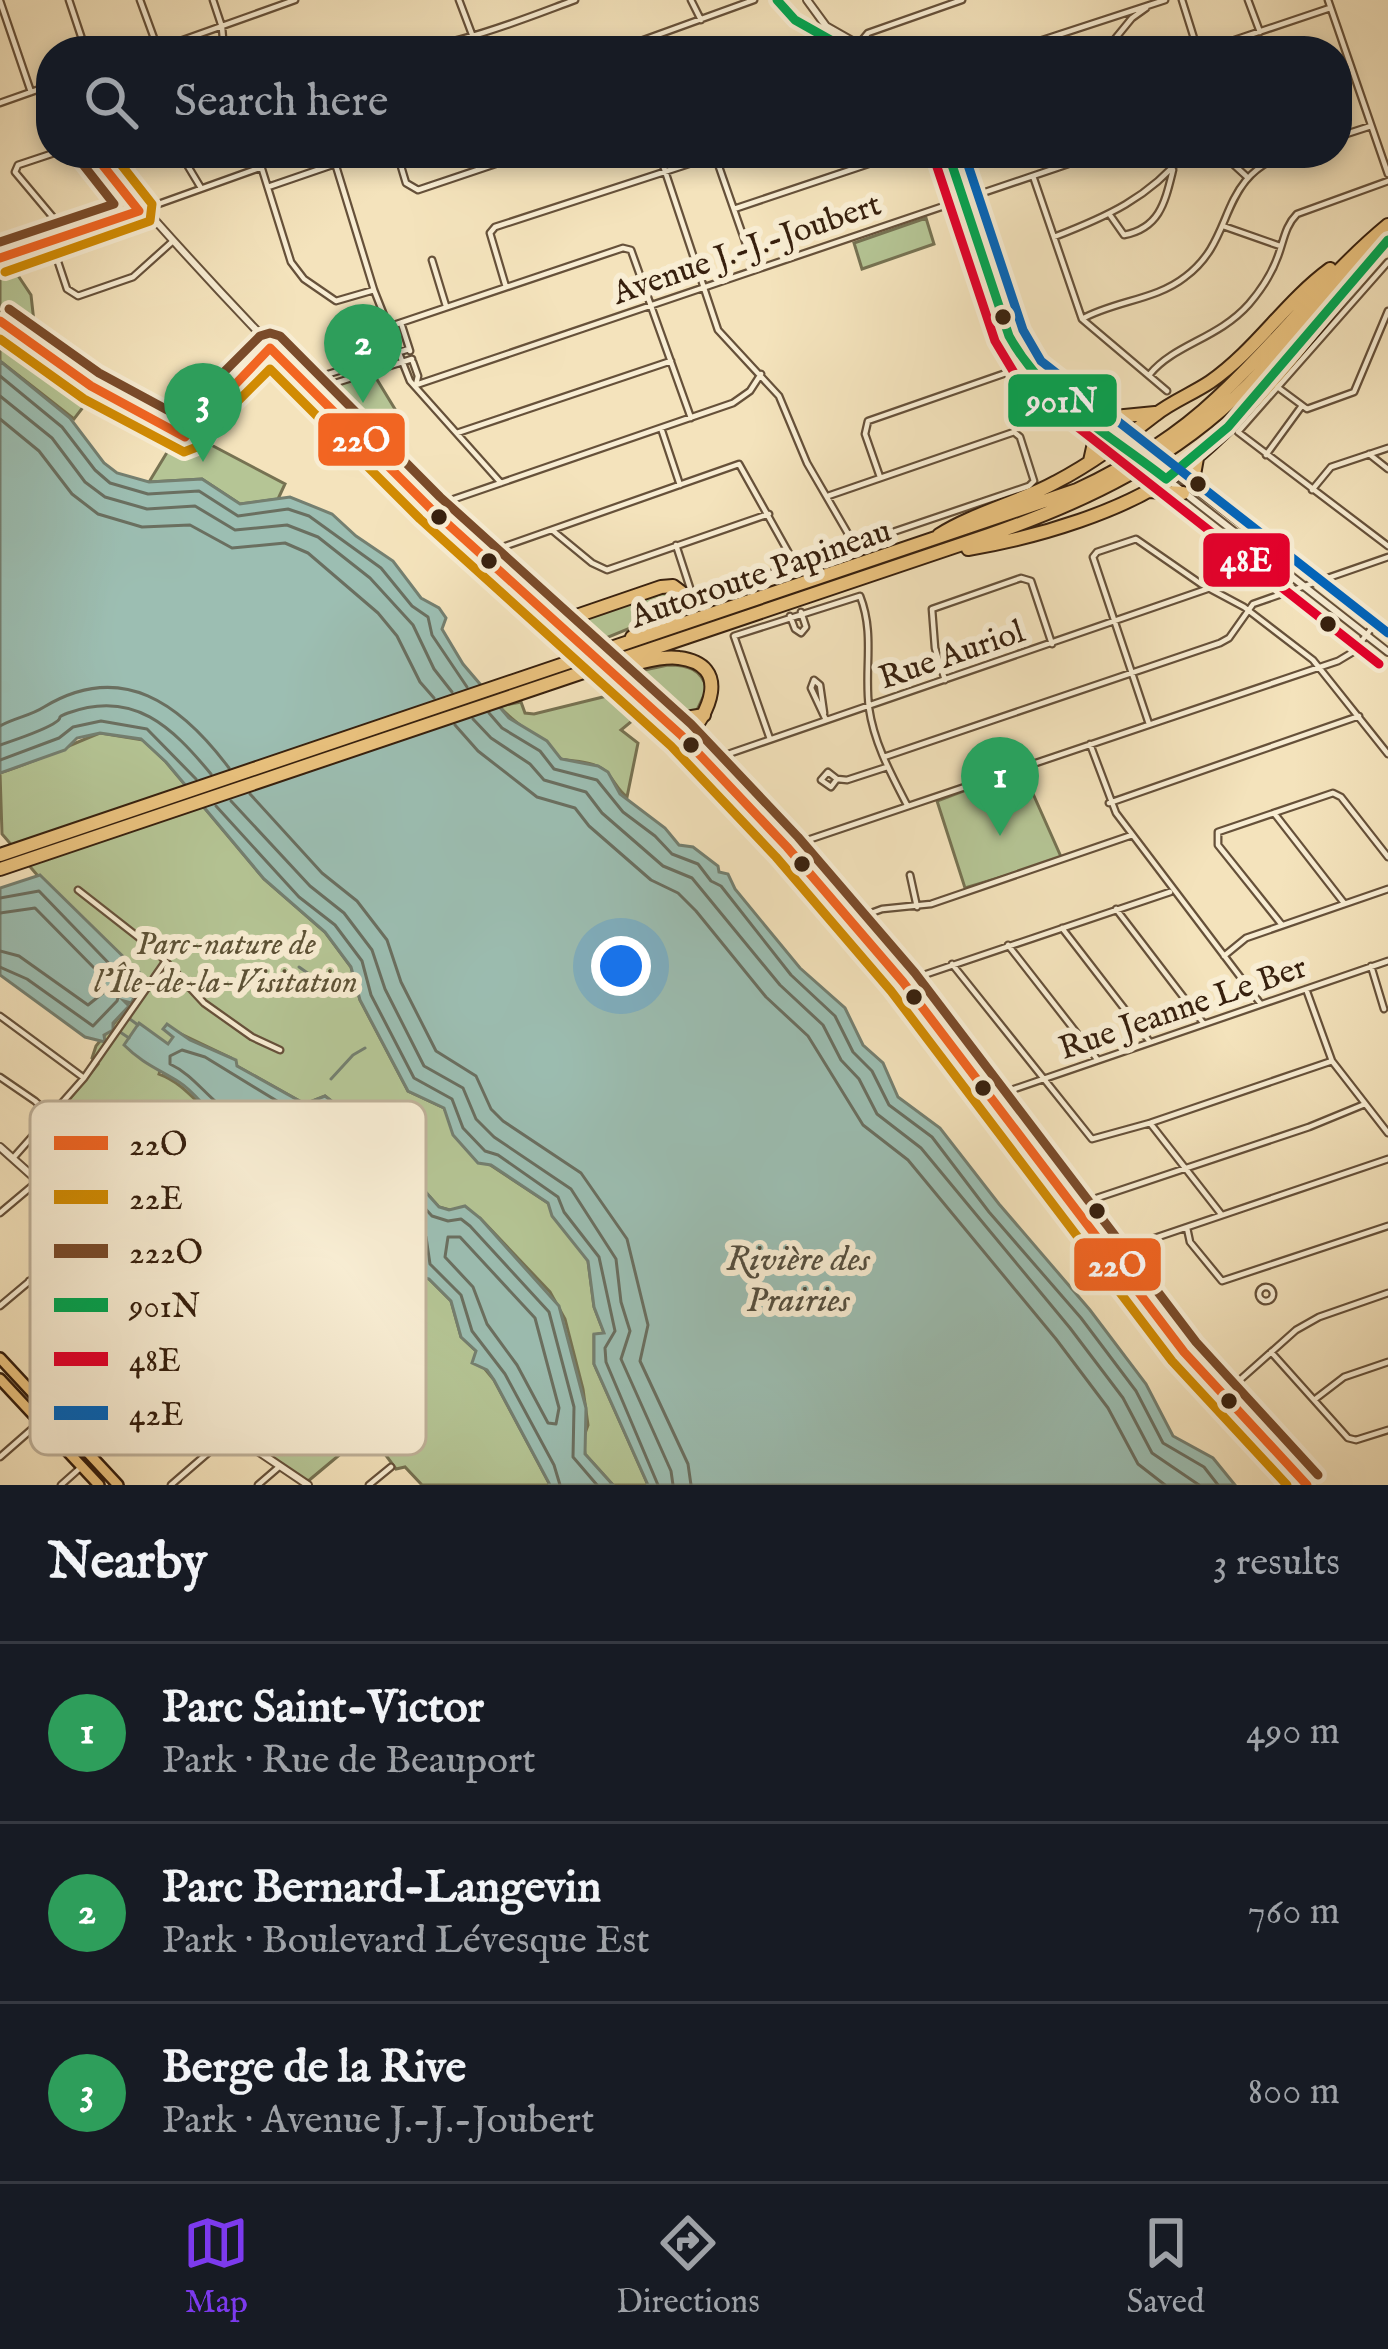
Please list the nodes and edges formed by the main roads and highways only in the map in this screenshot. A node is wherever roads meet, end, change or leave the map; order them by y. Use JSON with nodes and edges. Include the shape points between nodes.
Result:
{"nodes":[{"id":1,"x":1385,"y":235,"type":"edge"},
{"id":2,"x":1156,"y":413,"type":"junction"},
{"id":3,"x":1197,"y":457,"type":"junction"},
{"id":4,"x":1090,"y":461,"type":"junction"},
{"id":5,"x":1148,"y":491,"type":"junction"},
{"id":6,"x":923,"y":551,"type":"junction"},
{"id":7,"x":580,"y":614,"type":"junction"},
{"id":8,"x":556,"y":623,"type":"road end"},
{"id":9,"x":574,"y":639,"type":"road end"},
{"id":10,"x":605,"y":652,"type":"junction"},
{"id":11,"x":585,"y":672,"type":"junction"},
{"id":12,"x":513,"y":690,"type":"junction"},
{"id":13,"x":643,"y":700,"type":"road end"},
{"id":14,"x":704,"y":715,"type":"junction"},
{"id":15,"x":686,"y":739,"type":"road end"},
{"id":16,"x":167,"y":806,"type":"junction"},
{"id":17,"x":0,"y":855,"type":"edge"},
{"id":18,"x":0,"y":869,"type":"edge"},
{"id":19,"x":0,"y":1358,"type":"edge"},
{"id":20,"x":0,"y":1379,"type":"edge"},
{"id":21,"x":30,"y":1391,"type":"edge"},
{"id":22,"x":30,"y":1411,"type":"edge"},
{"id":23,"x":71,"y":1455,"type":"edge"},
{"id":24,"x":90,"y":1455,"type":"edge"},
{"id":25,"x":99,"y":1485,"type":"edge"},
{"id":26,"x":118,"y":1485,"type":"edge"}],
"edges":[{"from":1,"to":2,"type":"highway","via":[[1308,285],[1231,366]]},
{"from":1,"to":3,"type":"highway"},
{"from":1,"to":6,"type":"highway","name":"Autoroute Papineau","via":[[1246,386],[1166,454],[1068,506]]},
{"from":2,"to":4,"type":"highway","via":[[1128,443]]},
{"from":2,"to":4,"type":"highway","via":[[1098,420]]},
{"from":3,"to":5,"type":"highway"},
{"from":3,"to":5,"type":"highway","via":[[1188,490]]},
{"from":4,"to":6,"type":"highway","via":[[960,522]]},
{"from":5,"to":6,"type":"highway","via":[[998,544]]},
{"from":6,"to":10,"type":"highway","name":"Autoroute Papineau"},
{"from":6,"to":11,"type":"highway","name":"Autoroute Papineau"},
{"from":7,"to":8,"type":"highway"},
{"from":7,"to":9,"type":"highway"},
{"from":7,"to":10,"type":"highway","via":[[661,587],[682,595],[680,612]]},
{"from":10,"to":12,"type":"highway","name":"Autoroute Papineau"},
{"from":11,"to":12,"type":"highway","name":"Autoroute Papineau"},
{"from":11,"to":14,"type":"highway","via":[[688,660],[711,683]]},
{"from":12,"to":16,"type":"highway","name":"Autoroute Papineau"},
{"from":13,"to":14,"type":"highway","via":[[680,719]]},
{"from":14,"to":15,"type":"highway"},
{"from":16,"to":17,"type":"highway","name":"Autoroute Papineau"},
{"from":16,"to":18,"type":"highway","name":"Autoroute Papineau"},
{"from":19,"to":21,"type":"main road"},
{"from":20,"to":22,"type":"main road"},
{"from":23,"to":25,"type":"main road"},
{"from":24,"to":26,"type":"main road"}]}
